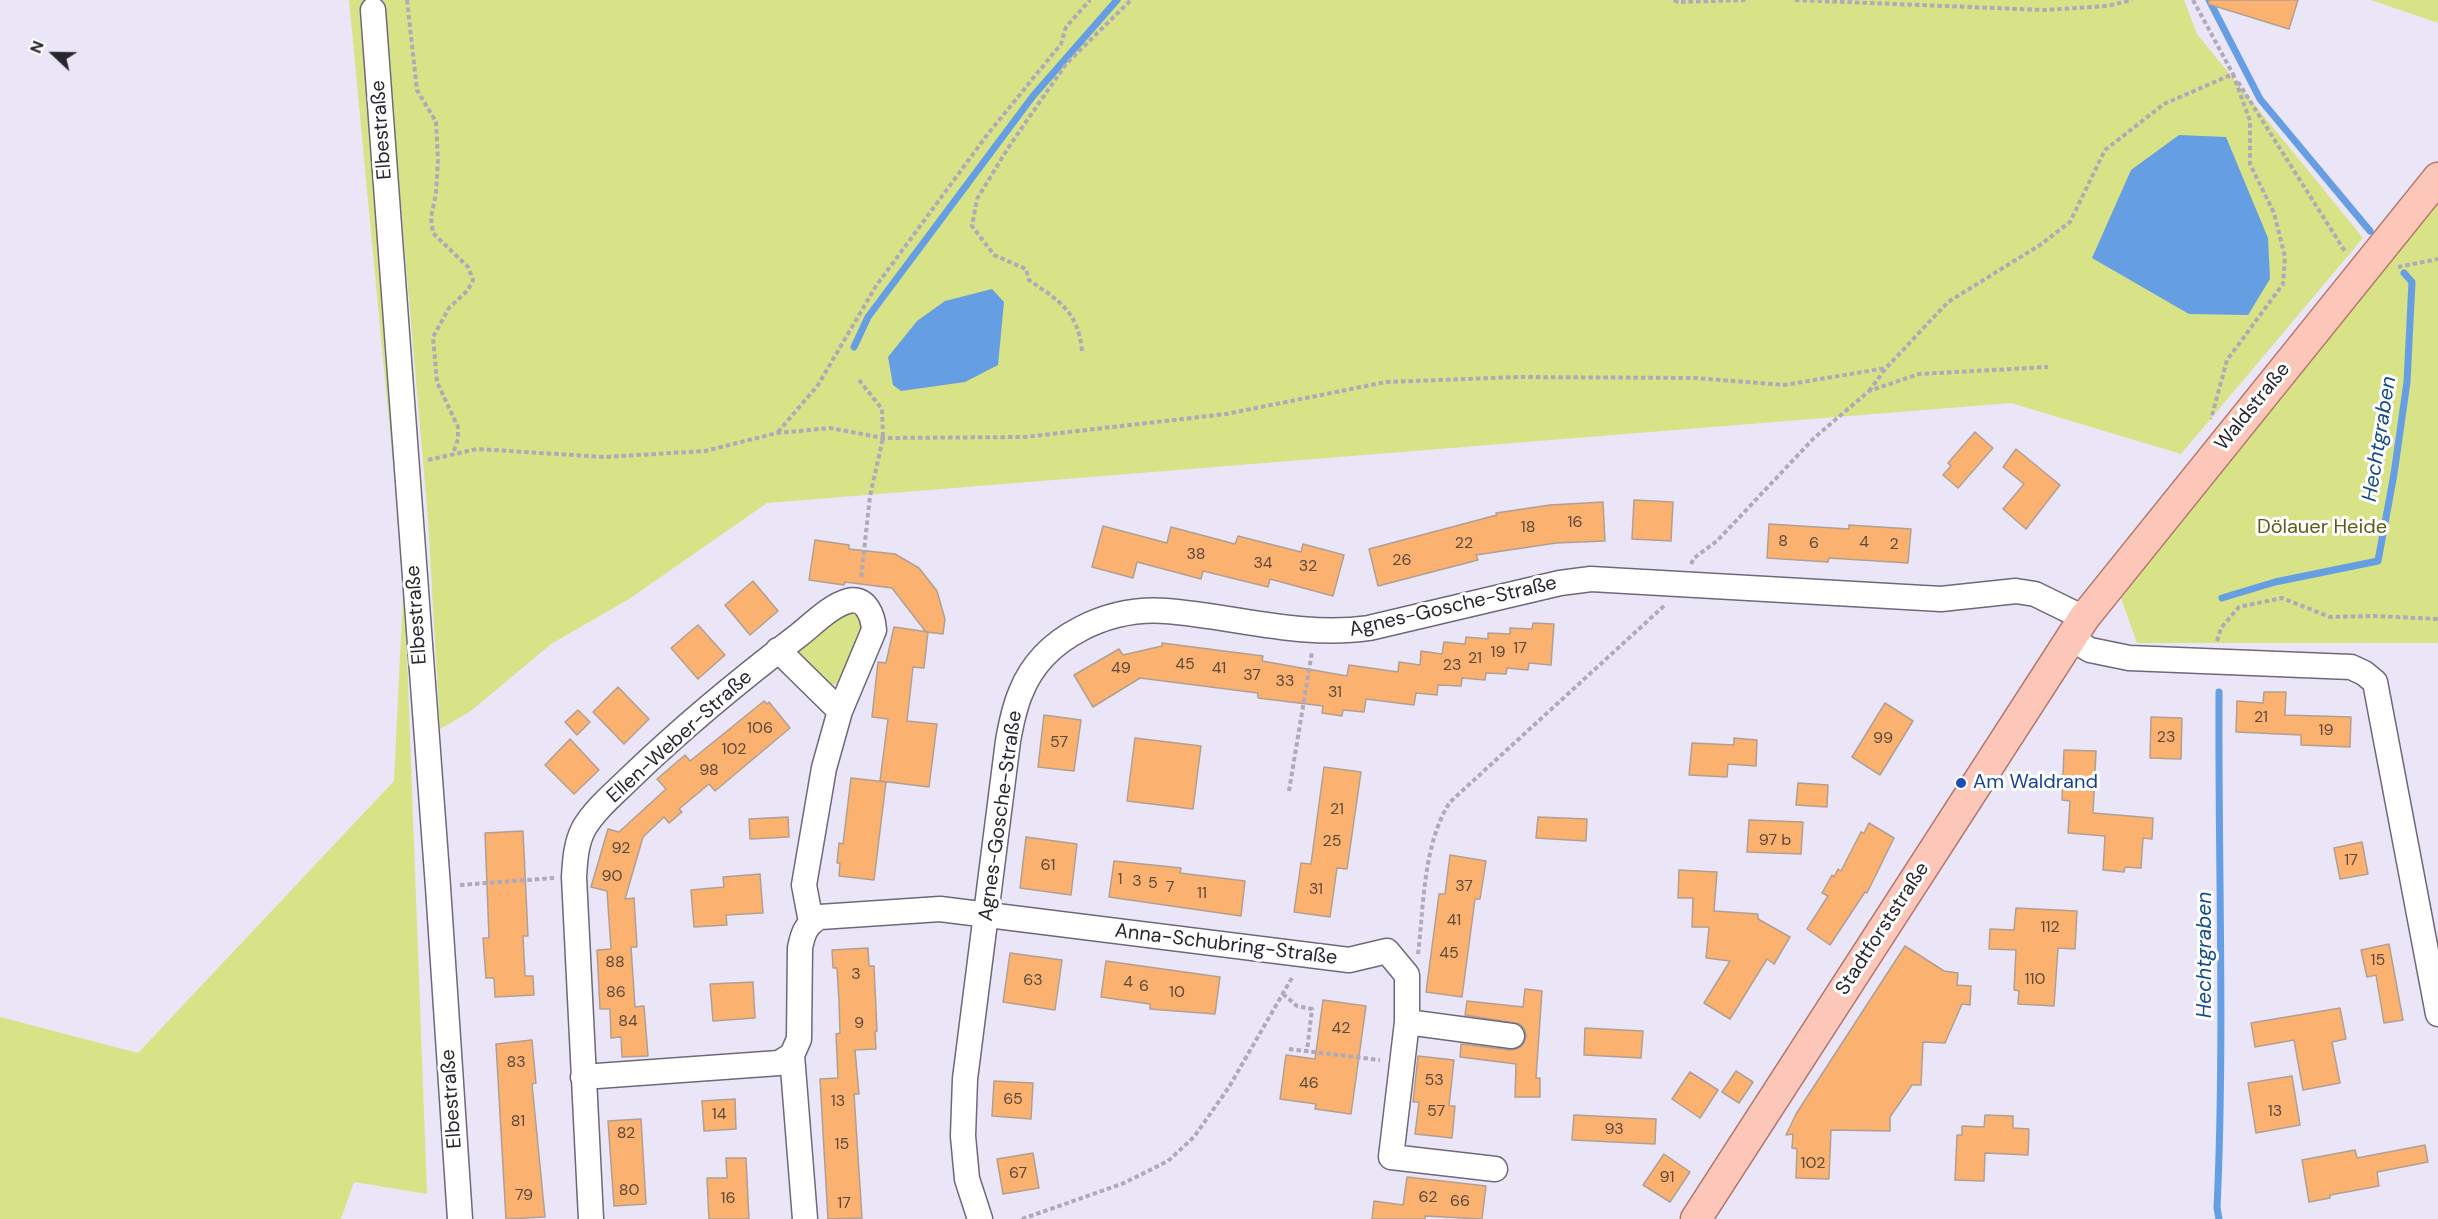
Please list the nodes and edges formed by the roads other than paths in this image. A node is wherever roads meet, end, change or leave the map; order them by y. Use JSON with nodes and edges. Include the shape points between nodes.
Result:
{"nodes":[{"id":1,"x":373,"y":10,"type":"dead end"},
{"id":2,"x":2438,"y":178,"type":"edge"},
{"id":3,"x":2077,"y":628,"type":"junction"},
{"id":4,"x":778,"y":650,"type":"junction"},
{"id":5,"x":840,"y":711,"type":"junction"},
{"id":6,"x":986,"y":916,"type":"junction"},
{"id":7,"x":811,"y":922,"type":"junction"},
{"id":8,"x":2438,"y":1014,"type":"edge"},
{"id":9,"x":1407,"y":1022,"type":"junction"},
{"id":10,"x":1512,"y":1036,"type":"dead end"},
{"id":11,"x":792,"y":1055,"type":"junction"},
{"id":12,"x":583,"y":1077,"type":"junction"},
{"id":13,"x":1495,"y":1169,"type":"dead end"},
{"id":14,"x":460,"y":1219,"type":"edge"},
{"id":15,"x":591,"y":1219,"type":"edge"},
{"id":16,"x":805,"y":1219,"type":"edge"},
{"id":17,"x":980,"y":1219,"type":"edge"},
{"id":18,"x":1696,"y":1219,"type":"edge"}],
"edges":[{"from":1,"to":14,"type":"street","name":"Elbestraße"},
{"from":2,"to":3,"type":"main road","name":"Waldstraße"},
{"from":3,"to":6,"type":"street","name":"Agnes-Gosche-Straße","via":[[2035,594],[2016,591],[1941,599],[1591,579],[1560,582],[1340,632],[1166,611],[1114,615],[1064,639],[1033,669],[1021,691],[1013,715]]},
{"from":3,"to":8,"type":"street","via":[[2090,650],[2112,655],[2351,667],[2375,682]]},
{"from":3,"to":18,"type":"main road","name":"Stadtforststraße"},
{"from":4,"to":5,"type":"street"},
{"from":4,"to":5,"type":"street","name":"Ellen-Weber-Straße","via":[[848,601],[859,602],[868,609],[874,630]]},
{"from":4,"to":12,"type":"street","name":"Ellen-Weber-Straße","via":[[655,754],[597,810],[583,830],[576,850],[574,877]]},
{"from":5,"to":7,"type":"street","via":[[824,768],[804,885]]},
{"from":6,"to":7,"type":"street","via":[[940,909],[820,917]]},
{"from":6,"to":9,"type":"street","name":"Anna-Schubring-Straße","via":[[1349,960],[1387,951],[1407,975]]},
{"from":6,"to":17,"type":"street","name":"Agnes-Gosche-Straße","via":[[965,1079],[963,1136],[967,1179]]},
{"from":7,"to":11,"type":"street","via":[[800,948],[799,1039]]},
{"from":9,"to":10,"type":"street"},
{"from":9,"to":13,"type":"street","via":[[1391,1157]]},
{"from":11,"to":12,"type":"street","via":[[779,1063]]},
{"from":11,"to":16,"type":"street"},
{"from":12,"to":15,"type":"street","name":"Ellen-Weber-Straße"}]}
